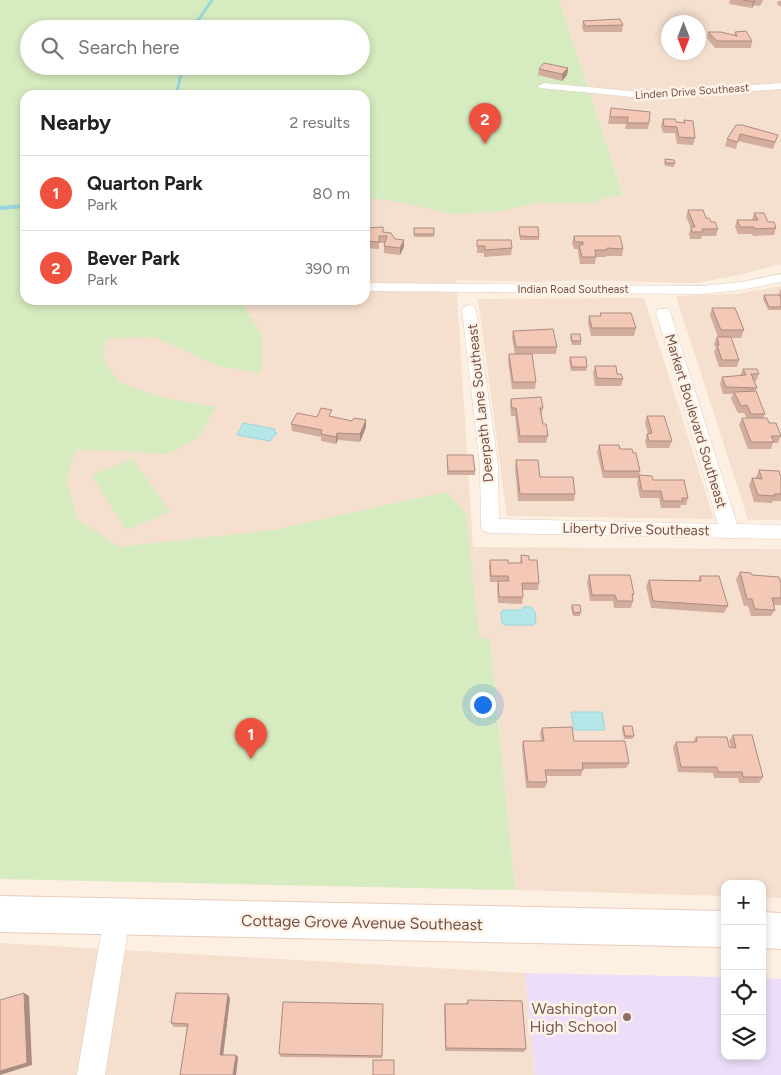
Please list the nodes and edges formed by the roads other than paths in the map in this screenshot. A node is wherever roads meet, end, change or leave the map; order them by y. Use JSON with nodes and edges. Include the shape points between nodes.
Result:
{"nodes":[{"id":1,"x":544,"y":86,"type":"dead end"},
{"id":2,"x":781,"y":86,"type":"edge"},
{"id":3,"x":781,"y":278,"type":"edge"},
{"id":4,"x":370,"y":286,"type":"edge"},
{"id":5,"x":469,"y":310,"type":"dead end"},
{"id":6,"x":663,"y":312,"type":"dead end"},
{"id":7,"x":490,"y":526,"type":"joint"},
{"id":8,"x":730,"y":531,"type":"junction"},
{"id":9,"x":781,"y":532,"type":"edge"},
{"id":10,"x":0,"y":914,"type":"edge"},
{"id":11,"x":117,"y":917,"type":"junction"},
{"id":12,"x":721,"y":929,"type":"edge"},
{"id":13,"x":766,"y":930,"type":"edge"},
{"id":14,"x":781,"y":931,"type":"edge"},
{"id":15,"x":91,"y":1075,"type":"edge"}],
"edges":[{"from":1,"to":2,"type":"street","name":"Linden Drive Southeast","via":[[653,96]]},
{"from":3,"to":4,"type":"street","name":"Indian Road Southeast","via":[[702,290]]},
{"from":5,"to":7,"type":"street","name":"Deerpath Lane Southeast","via":[[489,465]]},
{"from":6,"to":8,"type":"street","name":"Markert Boulevard Southeast"},
{"from":7,"to":8,"type":"street","name":"Liberty Drive Southeast"},
{"from":8,"to":9,"type":"street","name":"Liberty Drive Southeast"},
{"from":10,"to":11,"type":"main road","name":"Cottage Grove Avenue Southeast"},
{"from":11,"to":12,"type":"main road","name":"Cottage Grove Avenue Southeast"},
{"from":11,"to":15,"type":"street"},
{"from":13,"to":14,"type":"main road"}]}
